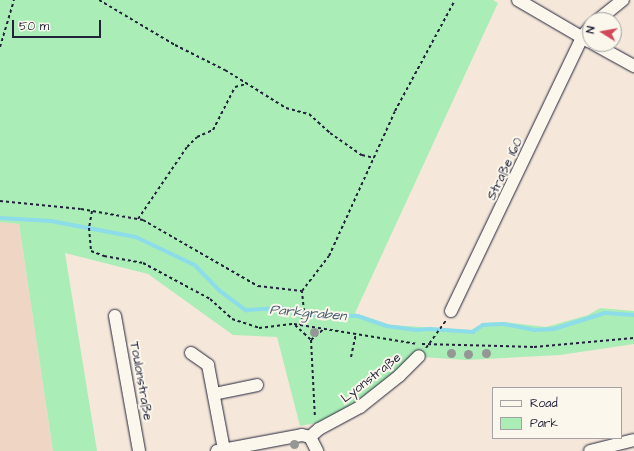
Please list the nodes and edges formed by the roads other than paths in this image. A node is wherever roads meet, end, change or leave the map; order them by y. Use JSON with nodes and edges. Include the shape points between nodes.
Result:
{"nodes":[{"id":1,"x":518,"y":0,"type":"edge"},
{"id":2,"x":623,"y":0,"type":"edge"},
{"id":3,"x":608,"y":12,"type":"edge"},
{"id":4,"x":582,"y":38,"type":"edge"},
{"id":5,"x":582,"y":48,"type":"edge"},
{"id":6,"x":609,"y":52,"type":"edge"},
{"id":7,"x":634,"y":66,"type":"edge"},
{"id":8,"x":452,"y":311,"type":"dead end"},
{"id":9,"x":115,"y":316,"type":"dead end"},
{"id":10,"x":191,"y":353,"type":"dead end"},
{"id":11,"x":419,"y":356,"type":"dead end"},
{"id":12,"x":257,"y":385,"type":"dead end"},
{"id":13,"x":214,"y":394,"type":"junction"},
{"id":14,"x":310,"y":437,"type":"junction"},
{"id":15,"x":634,"y":440,"type":"edge"},
{"id":16,"x":220,"y":450,"type":"edge"},
{"id":17,"x":139,"y":451,"type":"edge"},
{"id":18,"x":317,"y":451,"type":"edge"},
{"id":19,"x":590,"y":451,"type":"edge"}],
"edges":[{"from":1,"to":4,"type":"street"},
{"from":2,"to":3,"type":"street"},
{"from":5,"to":8,"type":"street","name":"Straße 160"},
{"from":6,"to":7,"type":"street"},
{"from":9,"to":17,"type":"street","name":"Toulonstraße"},
{"from":10,"to":13,"type":"street","via":[[208,365]]},
{"from":11,"to":14,"type":"street","name":"Lyonstraße","via":[[400,376],[360,407],[319,429]]},
{"from":12,"to":13,"type":"street"},
{"from":13,"to":16,"type":"street"},
{"from":14,"to":16,"type":"street","via":[[302,435]]},
{"from":14,"to":18,"type":"street"},
{"from":15,"to":19,"type":"street"}]}
